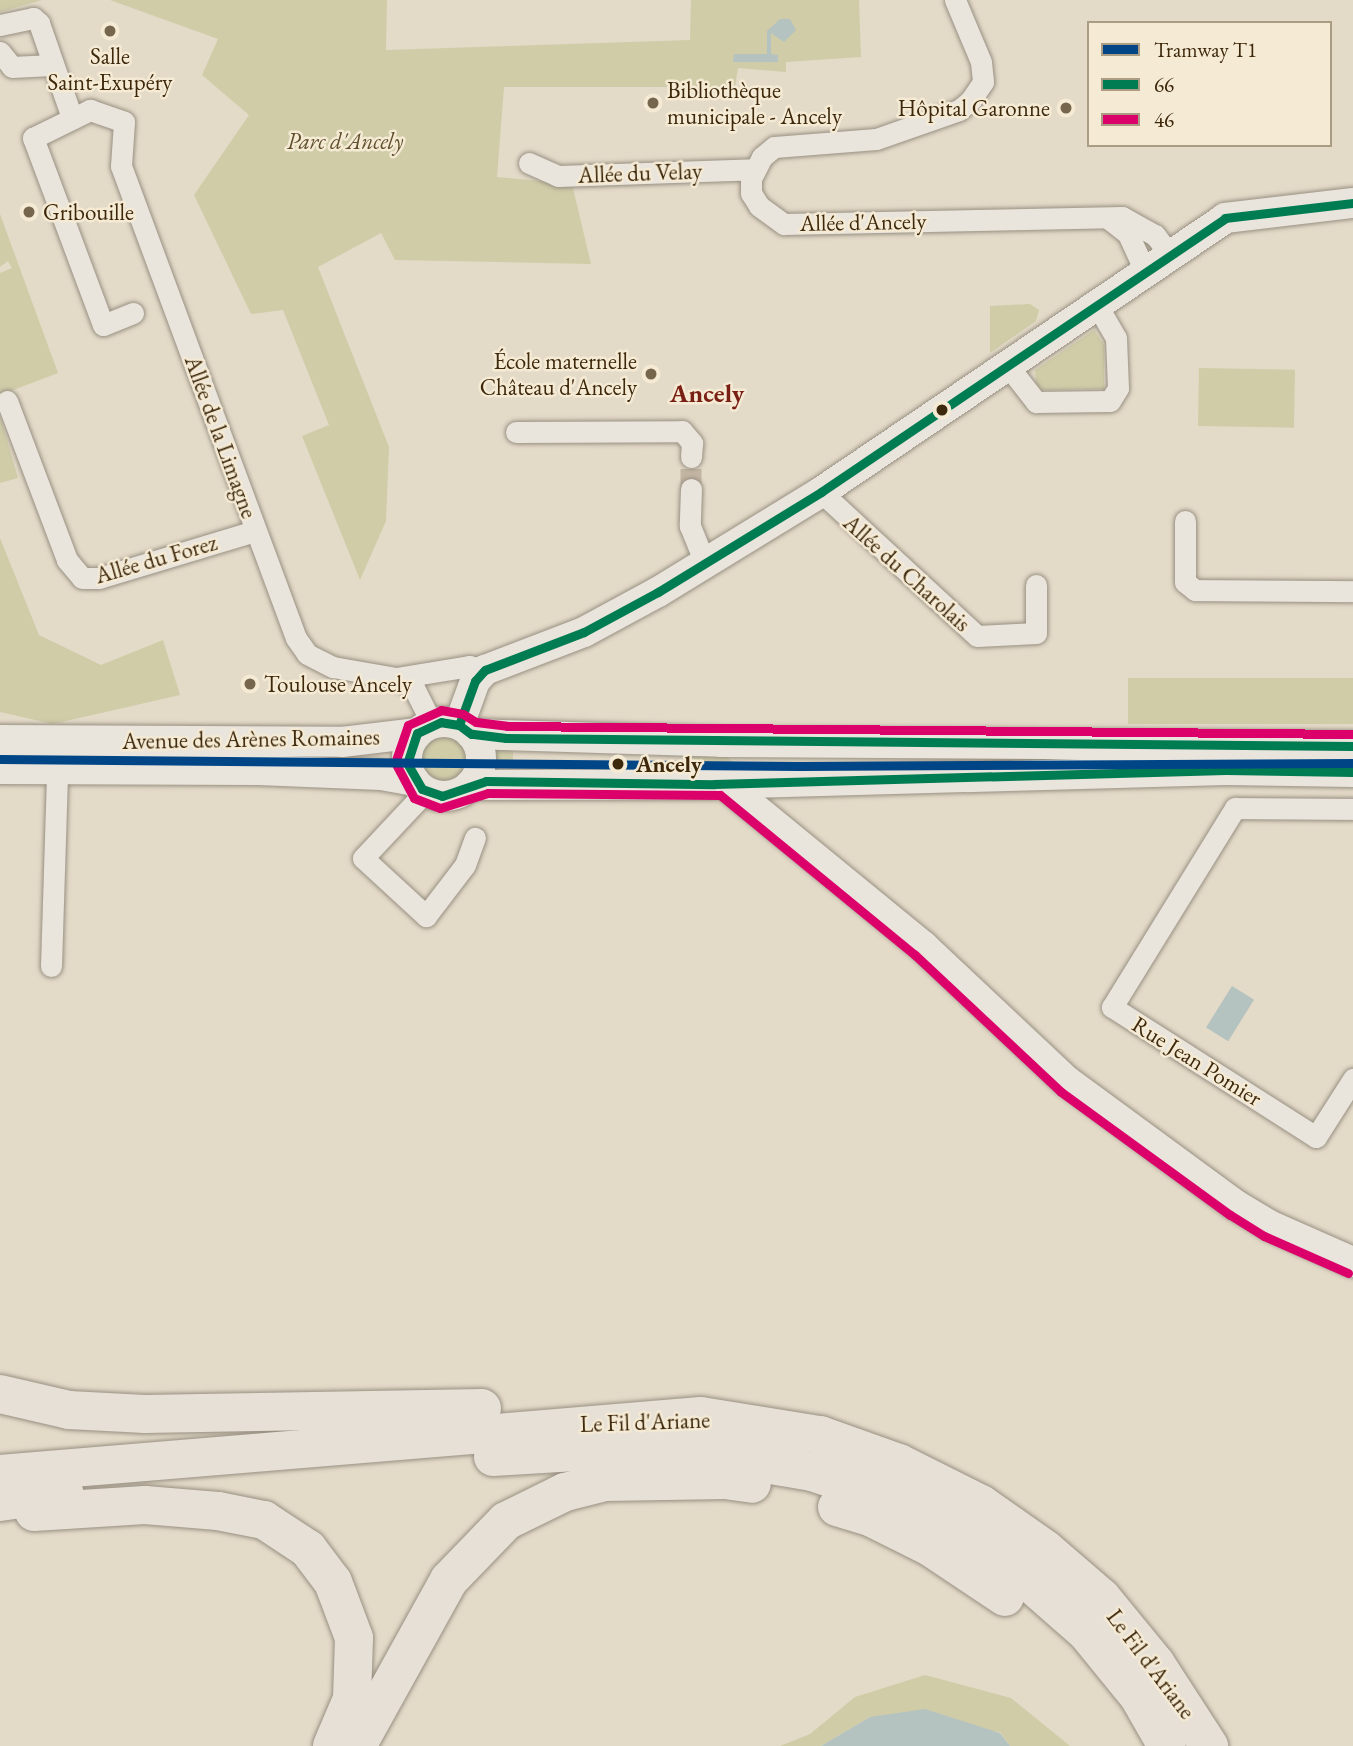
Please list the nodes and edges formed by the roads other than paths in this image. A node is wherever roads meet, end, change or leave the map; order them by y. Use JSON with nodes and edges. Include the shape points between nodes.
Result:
{"nodes":[{"id":1,"x":955,"y":0,"type":"edge"},
{"id":2,"x":0,"y":26,"type":"edge"},
{"id":3,"x":0,"y":52,"type":"edge"},
{"id":4,"x":52,"y":65,"type":"junction"},
{"id":5,"x":72,"y":118,"type":"junction"},
{"id":6,"x":529,"y":163,"type":"dead end"},
{"id":7,"x":754,"y":169,"type":"junction"},
{"id":8,"x":1353,"y":203,"type":"edge"},
{"id":9,"x":1107,"y":218,"type":"junction"},
{"id":10,"x":1170,"y":255,"type":"junction"},
{"id":11,"x":1145,"y":271,"type":"junction"},
{"id":12,"x":1096,"y":304,"type":"junction"},
{"id":13,"x":133,"y":313,"type":"dead end"},
{"id":14,"x":1008,"y":366,"type":"junction"},
{"id":15,"x":7,"y":401,"type":"dead end"},
{"id":16,"x":516,"y":432,"type":"dead end"},
{"id":17,"x":691,"y":457,"type":"tunnel mouth"},
{"id":18,"x":691,"y":489,"type":"tunnel mouth"},
{"id":19,"x":821,"y":492,"type":"junction"},
{"id":20,"x":1185,"y":521,"type":"dead end"},
{"id":21,"x":255,"y":531,"type":"junction"},
{"id":22,"x":705,"y":563,"type":"junction"},
{"id":23,"x":1036,"y":585,"type":"dead end"},
{"id":24,"x":1353,"y":591,"type":"edge"},
{"id":25,"x":485,"y":670,"type":"junction"},
{"id":26,"x":396,"y":678,"type":"junction"},
{"id":27,"x":445,"y":729,"type":"junction"},
{"id":28,"x":0,"y":740,"type":"edge"},
{"id":29,"x":722,"y":741,"type":"junction"},
{"id":30,"x":1353,"y":746,"type":"edge"},
{"id":31,"x":0,"y":769,"type":"edge"},
{"id":32,"x":57,"y":770,"type":"junction"},
{"id":33,"x":1353,"y":772,"type":"edge"},
{"id":34,"x":757,"y":781,"type":"junction"},
{"id":35,"x":724,"y":783,"type":"junction"},
{"id":36,"x":470,"y":785,"type":"junction"},
{"id":37,"x":420,"y":786,"type":"junction"},
{"id":38,"x":1353,"y":809,"type":"edge"},
{"id":39,"x":790,"y":835,"type":"junction"},
{"id":40,"x":475,"y":838,"type":"dead end"},
{"id":41,"x":51,"y":966,"type":"dead end"},
{"id":42,"x":1353,"y":1079,"type":"edge"},
{"id":43,"x":1353,"y":1262,"type":"edge"},
{"id":44,"x":0,"y":1394,"type":"edge"},
{"id":45,"x":701,"y":1416,"type":"junction"},
{"id":46,"x":0,"y":1474,"type":"edge"},
{"id":47,"x":0,"y":1502,"type":"edge"},
{"id":48,"x":0,"y":1514,"type":"edge"},
{"id":49,"x":332,"y":1746,"type":"edge"},
{"id":50,"x":357,"y":1746,"type":"edge"},
{"id":51,"x":1146,"y":1746,"type":"edge"},
{"id":52,"x":1167,"y":1746,"type":"edge"},
{"id":53,"x":1209,"y":1746,"type":"edge"}],
"edges":[{"from":1,"to":7,"type":"street","via":[[976,45],[983,82],[959,110],[876,139],[774,147]]},
{"from":2,"to":4,"type":"street","via":[[33,18]]},
{"from":3,"to":4,"type":"street","via":[[12,67]]},
{"from":4,"to":5,"type":"street"},
{"from":5,"to":13,"type":"street","name":"Allée de la Limagne","via":[[33,138],[103,325]]},
{"from":5,"to":21,"type":"street","name":"Allée de la Limagne","via":[[90,110],[124,122],[121,166]]},
{"from":6,"to":7,"type":"street","name":"Allée du Velay","via":[[558,176]]},
{"from":7,"to":9,"type":"street","name":"Allée d'Ancely","via":[[751,193],[769,218],[784,223]]},
{"from":8,"to":10,"type":"main road","via":[[1226,218]]},
{"from":9,"to":10,"type":"street","name":"Allée d'Ancely","via":[[1139,223]]},
{"from":9,"to":11,"type":"street","via":[[1128,234]]},
{"from":10,"to":11,"type":"main road"},
{"from":11,"to":12,"type":"main road"},
{"from":12,"to":14,"type":"main road"},
{"from":12,"to":14,"type":"street","via":[[1116,338],[1118,388],[1110,401],[1036,402]]},
{"from":14,"to":19,"type":"main road"},
{"from":15,"to":21,"type":"street","name":"Allée du Forez","via":[[67,560],[82,578],[99,579],[185,548]]},
{"from":16,"to":17,"type":"street","via":[[682,431],[692,443]]},
{"from":18,"to":22,"type":"street","via":[[690,526]]},
{"from":19,"to":22,"type":"main road"},
{"from":19,"to":23,"type":"street","name":"Allée du Charolais","via":[[976,636],[1036,633]]},
{"from":20,"to":24,"type":"street","via":[[1185,582],[1195,590]]},
{"from":21,"to":26,"type":"street","name":"Allée de la Limagne","via":[[296,638],[307,654],[332,667]]},
{"from":22,"to":25,"type":"main road","via":[[612,619]]},
{"from":25,"to":26,"type":"street","via":[[469,666]]},
{"from":25,"to":27,"type":"main road"},
{"from":26,"to":27,"type":"street","name":"Allée de la Limagne","via":[[424,700]]},
{"from":27,"to":28,"type":"main road","name":"Avenue des Arènes Romaines","via":[[342,742]]},
{"from":27,"to":29,"type":"main road","name":"Avenue des Arènes Romaines"},
{"from":27,"to":36,"type":"main road","via":[[480,764]]},
{"from":27,"to":37,"type":"main road","via":[[407,754]]},
{"from":29,"to":30,"type":"main road","name":"Avenue des Arènes Romaines"},
{"from":29,"to":34,"type":"main road","via":[[741,756]]},
{"from":31,"to":32,"type":"main road","name":"Avenue des Arènes Romaines"},
{"from":32,"to":37,"type":"main road","name":"Avenue des Arènes Romaines","via":[[272,770],[381,775]]},
{"from":32,"to":41,"type":"street"},
{"from":33,"to":34,"type":"main road","via":[[1226,770]]},
{"from":34,"to":35,"type":"main road"},
{"from":34,"to":39,"type":"main road"},
{"from":35,"to":36,"type":"main road"},
{"from":35,"to":39,"type":"main road"},
{"from":36,"to":37,"type":"main road","via":[[452,795]]},
{"from":37,"to":40,"type":"street","via":[[363,858],[425,916],[465,865]]},
{"from":38,"to":42,"type":"street","name":"Rue Jean Pomier","via":[[1235,808],[1112,1007],[1316,1137]]},
{"from":39,"to":43,"type":"main road","via":[[923,946],[1067,1081],[1236,1205],[1269,1225]]},
{"from":44,"to":45,"type":"highway","via":[[69,1410],[236,1413],[673,1406]]},
{"from":45,"to":46,"type":"highway","name":"Le Fil d'Ariane"},
{"from":45,"to":53,"type":"highway","name":"Le Fil d'Ariane","via":[[820,1435],[899,1463],[981,1504],[1045,1549],[1102,1598],[1156,1664]]},
{"from":47,"to":52,"type":"highway","name":"Le Fil d'Ariane","via":[[609,1450],[693,1452],[775,1463],[905,1503],[965,1535],[1087,1633],[1139,1697]]},
{"from":48,"to":49,"type":"highway","via":[[145,1506],[240,1514],[284,1530],[308,1549],[334,1582],[354,1638],[352,1699]]},
{"from":50,"to":51,"type":"highway","via":[[449,1580],[506,1521],[565,1492],[605,1482],[659,1479],[725,1480],[795,1493],[872,1518],[930,1547],[986,1581],[1045,1630],[1100,1684]]}]}
